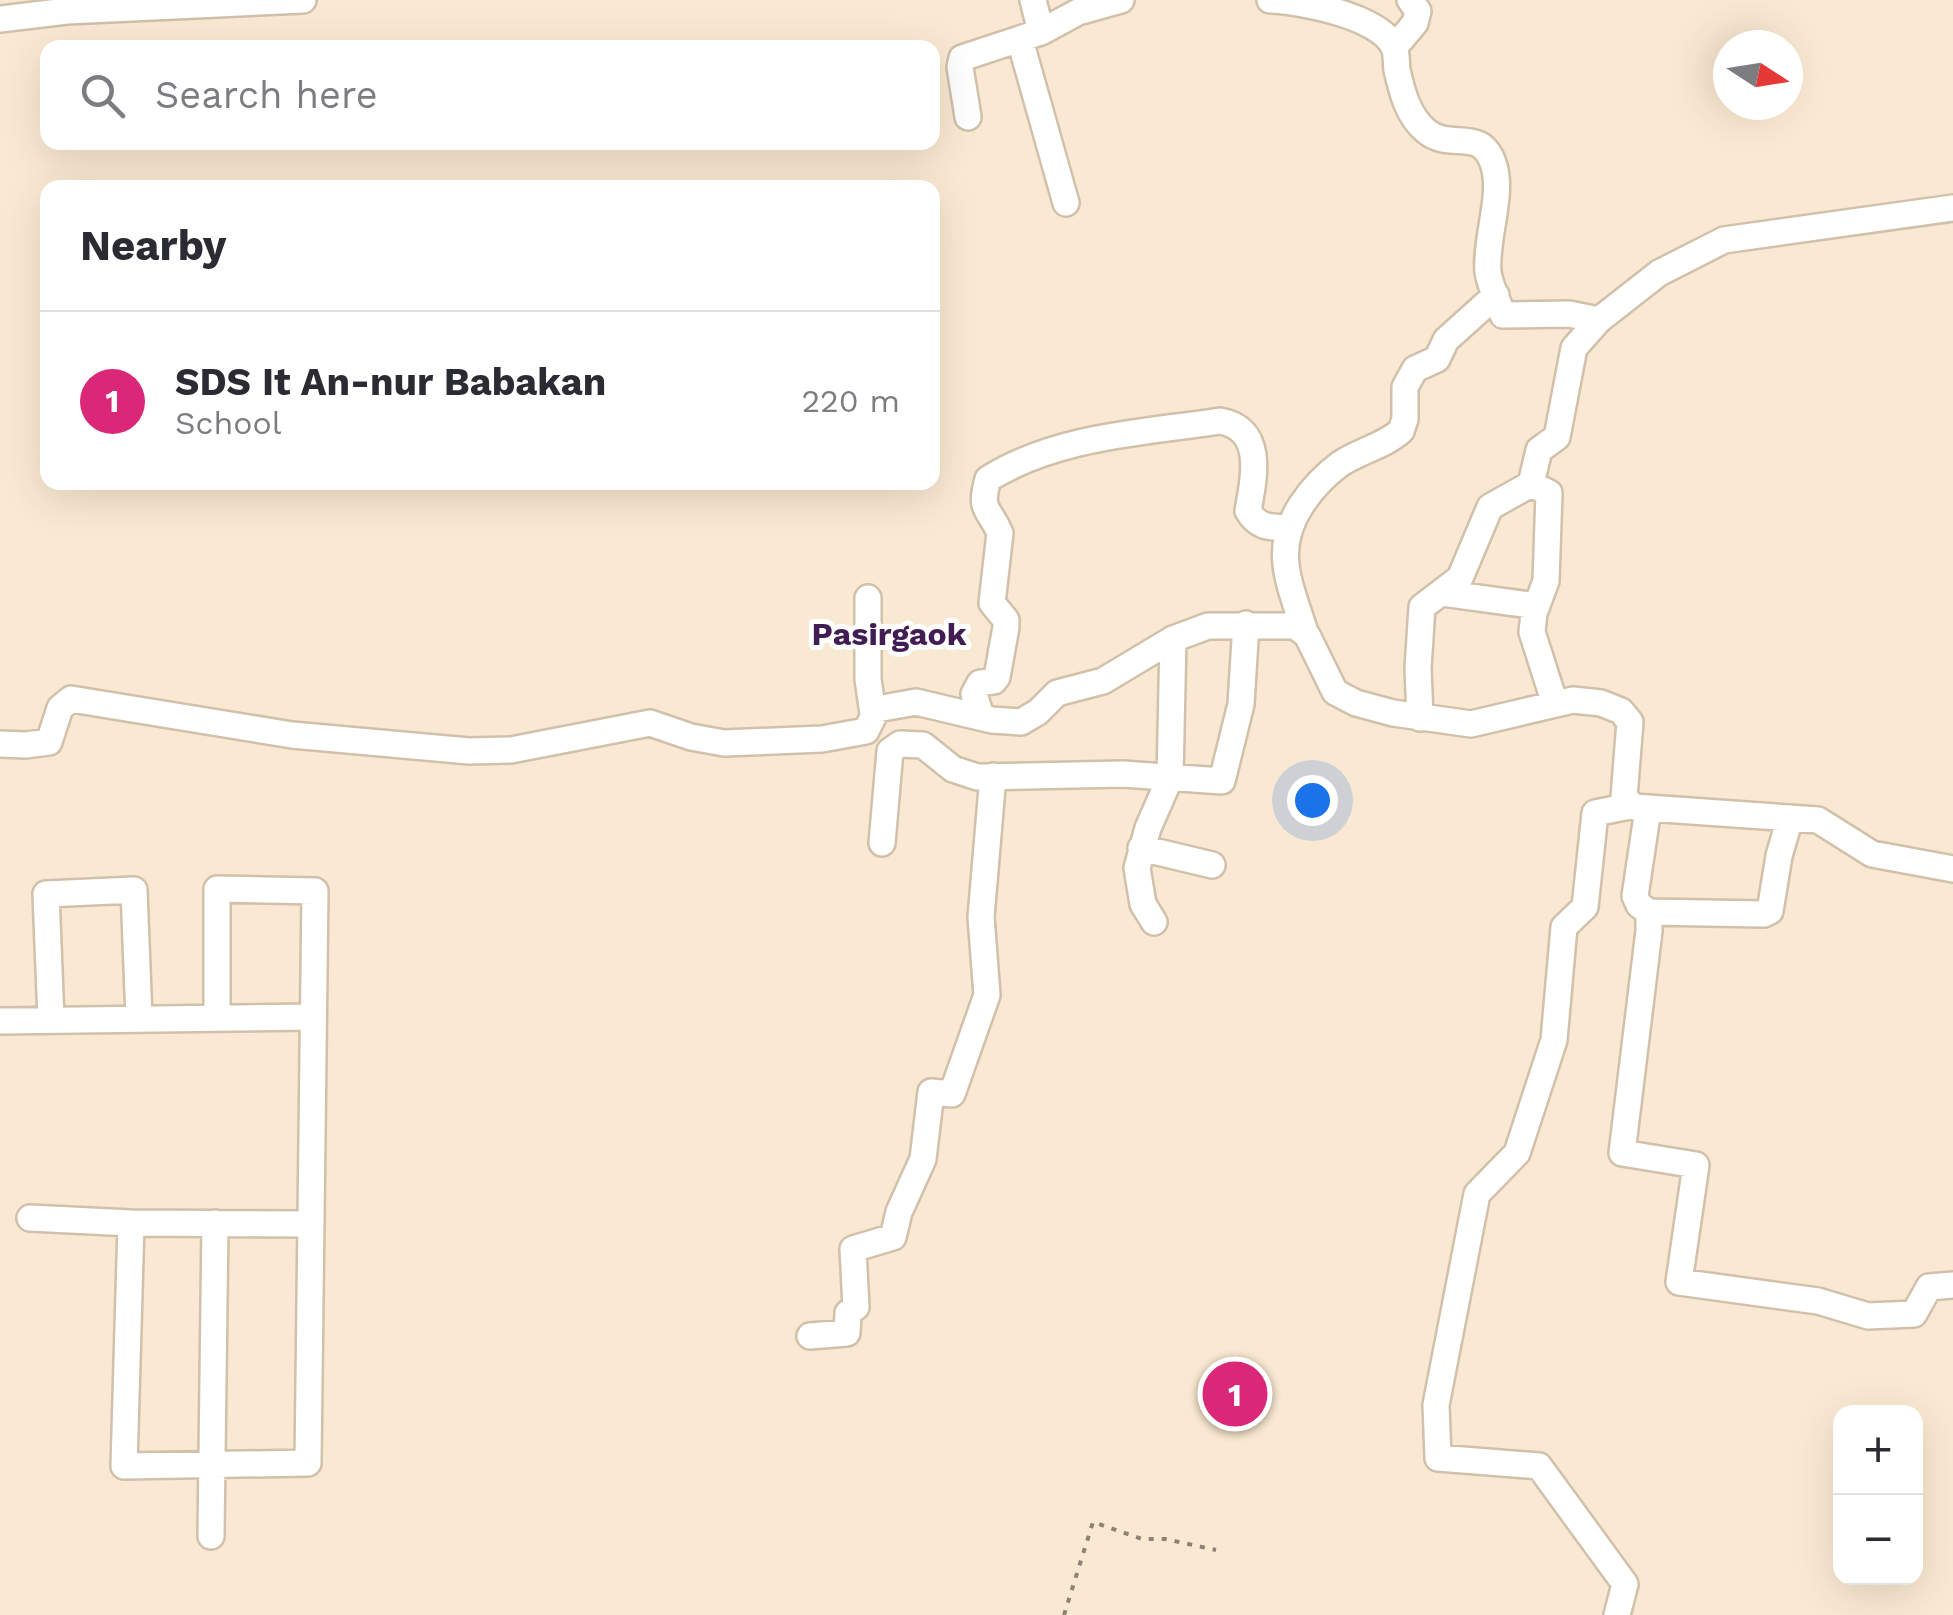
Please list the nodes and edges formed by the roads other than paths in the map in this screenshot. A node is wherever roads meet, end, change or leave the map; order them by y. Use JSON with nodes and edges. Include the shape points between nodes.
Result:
{"nodes":[{"id":1,"x":303,"y":0,"type":"edge"},
{"id":2,"x":1033,"y":0,"type":"edge"},
{"id":3,"x":1121,"y":0,"type":"edge"},
{"id":4,"x":1270,"y":0,"type":"edge"},
{"id":5,"x":1410,"y":0,"type":"edge"},
{"id":6,"x":0,"y":19,"type":"edge"},
{"id":7,"x":1030,"y":36,"type":"junction"},
{"id":8,"x":1394,"y":48,"type":"junction"},
{"id":9,"x":968,"y":117,"type":"dead end"},
{"id":10,"x":1066,"y":203,"type":"dead end"},
{"id":11,"x":1953,"y":208,"type":"edge"},
{"id":12,"x":1496,"y":295,"type":"junction"},
{"id":13,"x":1599,"y":320,"type":"junction"},
{"id":14,"x":1532,"y":484,"type":"junction"},
{"id":15,"x":1288,"y":528,"type":"junction"},
{"id":16,"x":1442,"y":594,"type":"junction"},
{"id":17,"x":868,"y":598,"type":"dead end"},
{"id":18,"x":1536,"y":606,"type":"junction"},
{"id":19,"x":1246,"y":624,"type":"junction"},
{"id":20,"x":1304,"y":630,"type":"junction"},
{"id":21,"x":1173,"y":639,"type":"junction"},
{"id":22,"x":1555,"y":704,"type":"junction"},
{"id":23,"x":873,"y":714,"type":"junction"},
{"id":24,"x":982,"y":716,"type":"junction"},
{"id":25,"x":1420,"y":718,"type":"junction"},
{"id":26,"x":0,"y":744,"type":"edge"},
{"id":27,"x":993,"y":776,"type":"junction"},
{"id":28,"x":1170,"y":778,"type":"junction"},
{"id":29,"x":1639,"y":807,"type":"junction"},
{"id":30,"x":1790,"y":818,"type":"junction"},
{"id":31,"x":882,"y":843,"type":"dead end"},
{"id":32,"x":1141,"y":848,"type":"junction"},
{"id":33,"x":1212,"y":865,"type":"dead end"},
{"id":34,"x":1953,"y":869,"type":"edge"},
{"id":35,"x":1649,"y":912,"type":"junction"},
{"id":36,"x":1154,"y":922,"type":"dead end"},
{"id":37,"x":312,"y":1017,"type":"junction"},
{"id":38,"x":217,"y":1018,"type":"junction"},
{"id":39,"x":139,"y":1019,"type":"junction"},
{"id":40,"x":0,"y":1020,"type":"edge"},
{"id":41,"x":51,"y":1020,"type":"junction"},
{"id":42,"x":30,"y":1218,"type":"dead end"},
{"id":43,"x":131,"y":1223,"type":"junction"},
{"id":44,"x":215,"y":1223,"type":"junction"},
{"id":45,"x":311,"y":1224,"type":"junction"},
{"id":46,"x":1953,"y":1285,"type":"edge"},
{"id":47,"x":810,"y":1336,"type":"dead end"},
{"id":48,"x":212,"y":1466,"type":"junction"},
{"id":49,"x":212,"y":1536,"type":"dead end"},
{"id":50,"x":1618,"y":1615,"type":"edge"}],
"edges":[{"from":1,"to":6,"type":"street"},
{"from":2,"to":7,"type":"street"},
{"from":3,"to":7,"type":"street"},
{"from":4,"to":8,"type":"street","via":[[1302,1],[1367,24]]},
{"from":5,"to":8,"type":"street","via":[[1418,12],[1415,23]]},
{"from":7,"to":9,"type":"street","via":[[962,58]]},
{"from":7,"to":10,"type":"street"},
{"from":8,"to":12,"type":"street","via":[[1411,114],[1437,137],[1470,139],[1490,154],[1496,171],[1488,273]]},
{"from":11,"to":13,"type":"street","via":[[1724,240],[1659,273]]},
{"from":12,"to":13,"type":"street","via":[[1503,315]]},
{"from":12,"to":15,"type":"street","via":[[1446,340],[1437,359],[1415,369],[1401,431],[1322,478]]},
{"from":13,"to":14,"type":"street","via":[[1574,348],[1557,437],[1539,450]]},
{"from":14,"to":16,"type":"street","via":[[1490,507],[1460,578]]},
{"from":14,"to":18,"type":"street","via":[[1549,493],[1546,582]]},
{"from":15,"to":20,"type":"street","via":[[1286,567]]},
{"from":15,"to":24,"type":"street","via":[[1254,522],[1248,511],[1253,450],[1236,424],[1098,437],[1010,465],[988,479],[984,496],[985,512],[1000,533],[992,602],[1006,627],[997,677],[980,683],[974,694]]},
{"from":16,"to":18,"type":"street"},
{"from":16,"to":25,"type":"street","via":[[1425,601],[1419,615]]},
{"from":17,"to":23,"type":"street"},
{"from":18,"to":22,"type":"street","via":[[1532,632]]},
{"from":19,"to":20,"type":"street"},
{"from":19,"to":21,"type":"street","via":[[1208,626]]},
{"from":19,"to":28,"type":"street","via":[[1241,704],[1224,778]]},
{"from":20,"to":25,"type":"street","via":[[1340,696]]},
{"from":21,"to":24,"type":"street","via":[[1103,681],[1058,693],[1029,719],[1010,723]]},
{"from":21,"to":28,"type":"street"},
{"from":22,"to":25,"type":"street","via":[[1483,723]]},
{"from":22,"to":29,"type":"street","via":[[1584,700],[1628,716],[1624,798]]},
{"from":23,"to":24,"type":"street","via":[[916,702]]},
{"from":23,"to":26,"type":"street","via":[[866,731],[822,739],[724,743],[650,723],[494,752],[292,735],[71,699],[60,708],[49,742]]},
{"from":27,"to":28,"type":"street"},
{"from":27,"to":31,"type":"street","via":[[976,777],[923,746],[900,744],[890,751]]},
{"from":27,"to":47,"type":"street","via":[[981,917],[987,995],[982,1015],[952,1094],[931,1092],[924,1160],[894,1236],[854,1248],[856,1308],[848,1313],[847,1332]]},
{"from":28,"to":32,"type":"street"},
{"from":29,"to":30,"type":"street"},
{"from":29,"to":35,"type":"street","via":[[1636,896]]},
{"from":29,"to":50,"type":"street","via":[[1595,813],[1585,907],[1564,927],[1554,1040],[1517,1153],[1476,1194],[1436,1405],[1438,1458],[1538,1466],[1626,1584]]},
{"from":30,"to":34,"type":"street","via":[[1824,822],[1872,854]]},
{"from":30,"to":35,"type":"street","via":[[1770,911]]},
{"from":32,"to":33,"type":"street"},
{"from":32,"to":36,"type":"street","via":[[1138,882]]},
{"from":35,"to":46,"type":"street","via":[[1622,1153],[1696,1165],[1679,1282],[1868,1316],[1914,1314],[1930,1287]]},
{"from":37,"to":38,"type":"street"},
{"from":37,"to":38,"type":"street","via":[[315,891],[217,889]]},
{"from":37,"to":45,"type":"street"},
{"from":38,"to":39,"type":"street"},
{"from":39,"to":41,"type":"street"},
{"from":39,"to":41,"type":"street","via":[[134,890],[46,894]]},
{"from":40,"to":41,"type":"street"},
{"from":42,"to":43,"type":"street"},
{"from":43,"to":44,"type":"street"},
{"from":43,"to":48,"type":"street","via":[[124,1466]]},
{"from":44,"to":45,"type":"street"},
{"from":44,"to":48,"type":"street"},
{"from":45,"to":48,"type":"street","via":[[308,1462]]},
{"from":48,"to":49,"type":"street"}]}
